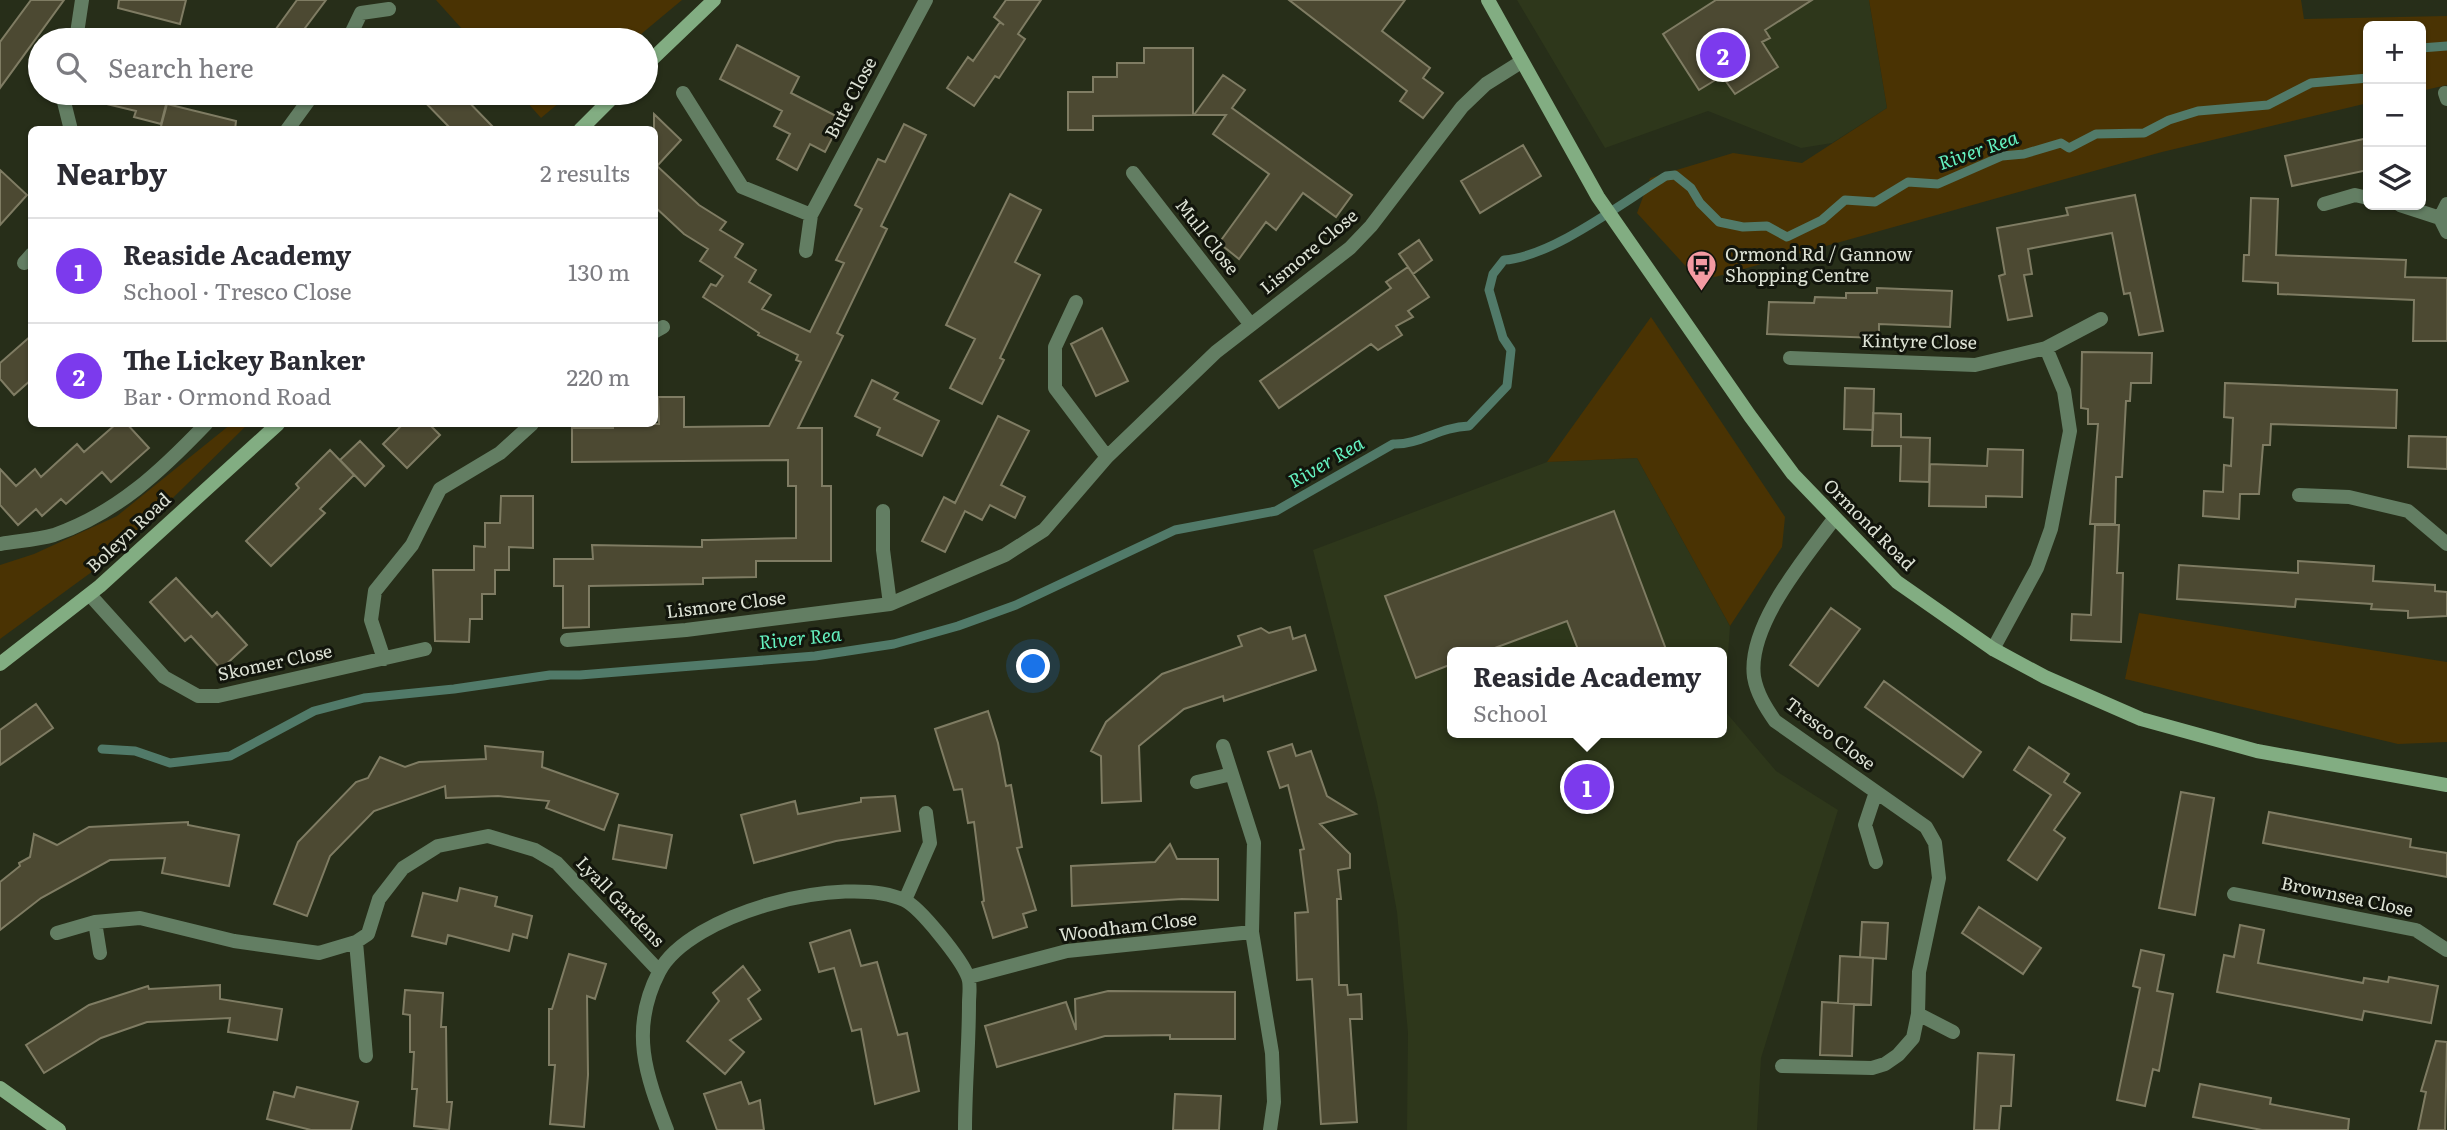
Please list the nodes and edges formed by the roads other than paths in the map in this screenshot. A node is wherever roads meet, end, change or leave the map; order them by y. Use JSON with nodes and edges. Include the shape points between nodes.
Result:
{"nodes":[{"id":1,"x":82,"y":0,"type":"edge"},
{"id":2,"x":714,"y":0,"type":"edge"},
{"id":3,"x":926,"y":0,"type":"edge"},
{"id":4,"x":1488,"y":0,"type":"edge"},
{"id":5,"x":389,"y":9,"type":"dead end"},
{"id":6,"x":78,"y":28,"type":"edge"},
{"id":7,"x":354,"y":28,"type":"edge"},
{"id":8,"x":658,"y":54,"type":"edge"},
{"id":9,"x":1521,"y":62,"type":"junction"},
{"id":10,"x":683,"y":93,"type":"dead end"},
{"id":11,"x":65,"y":105,"type":"edge"},
{"id":12,"x":305,"y":105,"type":"edge"},
{"id":13,"x":605,"y":105,"type":"edge"},
{"id":14,"x":70,"y":126,"type":"edge"},
{"id":15,"x":290,"y":126,"type":"edge"},
{"id":16,"x":584,"y":126,"type":"edge"},
{"id":17,"x":1133,"y":173,"type":"dead end"},
{"id":18,"x":2363,"y":197,"type":"edge"},
{"id":19,"x":2323,"y":204,"type":"dead end"},
{"id":20,"x":2443,"y":211,"type":"edge"},
{"id":21,"x":811,"y":215,"type":"junction"},
{"id":22,"x":2447,"y":232,"type":"edge"},
{"id":23,"x":806,"y":251,"type":"dead end"},
{"id":24,"x":1076,"y":302,"type":"dead end"},
{"id":25,"x":2101,"y":319,"type":"dead end"},
{"id":26,"x":1251,"y":325,"type":"junction"},
{"id":27,"x":2046,"y":348,"type":"junction"},
{"id":28,"x":1790,"y":358,"type":"dead end"},
{"id":29,"x":203,"y":427,"type":"edge"},
{"id":30,"x":275,"y":427,"type":"edge"},
{"id":31,"x":529,"y":427,"type":"edge"},
{"id":32,"x":1107,"y":457,"type":"junction"},
{"id":33,"x":2299,"y":495,"type":"dead end"},
{"id":34,"x":883,"y":510,"type":"dead end"},
{"id":35,"x":1833,"y":519,"type":"junction"},
{"id":36,"x":0,"y":544,"type":"edge"},
{"id":37,"x":2447,"y":544,"type":"edge"},
{"id":38,"x":89,"y":594,"type":"junction"},
{"id":39,"x":890,"y":604,"type":"junction"},
{"id":40,"x":567,"y":640,"type":"dead end"},
{"id":41,"x":425,"y":649,"type":"dead end"},
{"id":42,"x":1993,"y":649,"type":"junction"},
{"id":43,"x":384,"y":659,"type":"junction"},
{"id":44,"x":0,"y":664,"type":"edge"},
{"id":45,"x":1223,"y":747,"type":"dead end"},
{"id":46,"x":1232,"y":774,"type":"junction"},
{"id":47,"x":1197,"y":782,"type":"dead end"},
{"id":48,"x":2447,"y":785,"type":"edge"},
{"id":49,"x":1876,"y":792,"type":"junction"},
{"id":50,"x":926,"y":813,"type":"dead end"},
{"id":51,"x":1876,"y":862,"type":"dead end"},
{"id":52,"x":2234,"y":894,"type":"dead end"},
{"id":53,"x":905,"y":900,"type":"junction"},
{"id":54,"x":95,"y":922,"type":"junction"},
{"id":55,"x":1252,"y":932,"type":"junction"},
{"id":56,"x":57,"y":933,"type":"dead end"},
{"id":57,"x":356,"y":942,"type":"junction"},
{"id":58,"x":2447,"y":950,"type":"edge"},
{"id":59,"x":100,"y":953,"type":"dead end"},
{"id":60,"x":660,"y":971,"type":"junction"},
{"id":61,"x":969,"y":977,"type":"junction"},
{"id":62,"x":1918,"y":1014,"type":"junction"},
{"id":63,"x":1953,"y":1032,"type":"dead end"},
{"id":64,"x":366,"y":1056,"type":"dead end"},
{"id":65,"x":1782,"y":1066,"type":"dead end"},
{"id":66,"x":0,"y":1088,"type":"edge"},
{"id":67,"x":59,"y":1130,"type":"edge"},
{"id":68,"x":667,"y":1130,"type":"edge"},
{"id":69,"x":965,"y":1130,"type":"edge"},
{"id":70,"x":1270,"y":1130,"type":"edge"}],
"edges":[{"from":1,"to":6,"type":"street"},
{"from":2,"to":8,"type":"street"},
{"from":3,"to":21,"type":"street","name":"Bute Close"},
{"from":4,"to":9,"type":"street","name":"Ormond Road"},
{"from":5,"to":7,"type":"street","via":[[361,13]]},
{"from":9,"to":26,"type":"street","name":"Lismore Close","via":[[1486,84],[1462,107],[1350,248]]},
{"from":9,"to":35,"type":"street","name":"Ormond Road","via":[[1598,197],[1764,435]]},
{"from":10,"to":21,"type":"street","via":[[742,187]]},
{"from":11,"to":14,"type":"street"},
{"from":12,"to":15,"type":"street"},
{"from":13,"to":16,"type":"street"},
{"from":17,"to":26,"type":"street","name":"Mull Close"},
{"from":18,"to":19,"type":"street"},
{"from":20,"to":22,"type":"street"},
{"from":21,"to":23,"type":"street","name":"Bute Close"},
{"from":24,"to":32,"type":"street","via":[[1055,347],[1055,388]]},
{"from":25,"to":27,"type":"street","name":"Kintyre Close"},
{"from":26,"to":32,"type":"street","name":"Lismore Close","via":[[1206,361]]},
{"from":27,"to":28,"type":"street","name":"Kintyre Close","via":[[1975,365]]},
{"from":27,"to":42,"type":"street","via":[[2064,391],[2070,431],[2063,471],[2037,568]]},
{"from":29,"to":36,"type":"street","via":[[166,467],[99,516],[51,536]]},
{"from":30,"to":38,"type":"street","name":"Boleyn Road"},
{"from":31,"to":43,"type":"street","via":[[500,453],[440,489],[412,545],[375,591],[371,620]]},
{"from":32,"to":39,"type":"street","name":"Lismore Close","via":[[1044,530],[1005,555]]},
{"from":33,"to":37,"type":"street","via":[[2349,497],[2408,510]]},
{"from":34,"to":39,"type":"street"},
{"from":35,"to":42,"type":"street","name":"Ormond Road","via":[[1897,582]]},
{"from":35,"to":49,"type":"street","name":"Tresco Close","via":[[1756,640],[1754,676],[1761,700],[1775,722]]},
{"from":38,"to":43,"type":"street","name":"Skomer Close","via":[[164,677],[198,696]]},
{"from":38,"to":44,"type":"street","name":"Boleyn Road"},
{"from":39,"to":40,"type":"street","name":"Lismore Close"},
{"from":41,"to":43,"type":"street","name":"Skomer Close"},
{"from":42,"to":48,"type":"street","name":"Ormond Road","via":[[2141,719],[2257,751]]},
{"from":45,"to":46,"type":"street"},
{"from":46,"to":47,"type":"street"},
{"from":46,"to":55,"type":"street","via":[[1254,843]]},
{"from":49,"to":51,"type":"street","name":"Tresco Close","via":[[1865,825]]},
{"from":49,"to":62,"type":"street","name":"Tresco Close","via":[[1926,827],[1939,859],[1936,898],[1919,972]]},
{"from":50,"to":53,"type":"street","via":[[930,843]]},
{"from":52,"to":58,"type":"street","name":"Brownsea Close","via":[[2416,930]]},
{"from":53,"to":60,"type":"street","via":[[860,890],[815,893],[774,904],[696,933]]},
{"from":53,"to":61,"type":"street","via":[[928,920]]},
{"from":54,"to":56,"type":"street"},
{"from":54,"to":57,"type":"street","via":[[140,918],[233,941],[319,953]]},
{"from":54,"to":59,"type":"street"},
{"from":55,"to":61,"type":"street","name":"Woodham Close","via":[[1067,951]]},
{"from":55,"to":70,"type":"street","via":[[1272,1053],[1275,1102]]},
{"from":57,"to":60,"type":"street","name":"Lyall Gardens","via":[[368,934],[379,899],[403,868],[438,846],[488,836],[535,850],[557,863]]},
{"from":57,"to":64,"type":"street"},
{"from":60,"to":68,"type":"street","via":[[642,1036],[645,1072]]},
{"from":61,"to":69,"type":"street"},
{"from":62,"to":63,"type":"street"},
{"from":62,"to":65,"type":"street","name":"Tresco Close","via":[[1913,1038],[1885,1065]]},
{"from":66,"to":67,"type":"street"}]}
